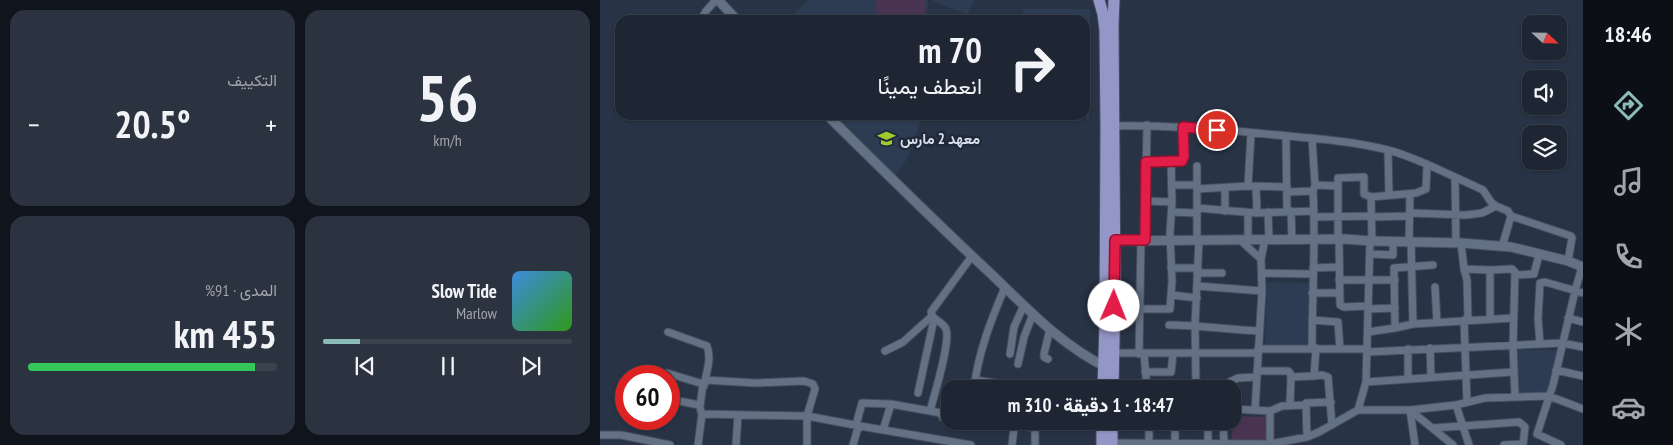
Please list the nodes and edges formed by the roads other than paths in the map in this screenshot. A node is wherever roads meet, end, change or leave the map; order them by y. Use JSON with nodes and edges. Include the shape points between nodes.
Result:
{"nodes":[{"id":1,"x":717,"y":0,"type":"edge"},
{"id":2,"x":1099,"y":0,"type":"edge"},
{"id":3,"x":1114,"y":0,"type":"edge"},
{"id":4,"x":704,"y":15,"type":"edge"},
{"id":5,"x":732,"y":15,"type":"edge"},
{"id":6,"x":832,"y":120,"type":"edge"},
{"id":7,"x":1147,"y":125,"type":"junction"},
{"id":8,"x":1114,"y":126,"type":"junction"},
{"id":9,"x":1183,"y":127,"type":"junction"},
{"id":10,"x":1251,"y":133,"type":"junction"},
{"id":11,"x":1286,"y":136,"type":"junction"},
{"id":12,"x":1312,"y":138,"type":"junction"},
{"id":13,"x":1388,"y":150,"type":"junction"},
{"id":14,"x":1171,"y":161,"type":"junction"},
{"id":15,"x":1146,"y":162,"type":"junction"},
{"id":16,"x":1427,"y":164,"type":"junction"},
{"id":17,"x":1197,"y":166,"type":"dead end"},
{"id":18,"x":1455,"y":178,"type":"junction"},
{"id":19,"x":1172,"y":185,"type":"junction"},
{"id":20,"x":1252,"y":186,"type":"junction"},
{"id":21,"x":1338,"y":186,"type":"junction"},
{"id":22,"x":1197,"y":187,"type":"junction"},
{"id":23,"x":1225,"y":188,"type":"junction"},
{"id":24,"x":1314,"y":188,"type":"junction"},
{"id":25,"x":1288,"y":190,"type":"junction"},
{"id":26,"x":1410,"y":194,"type":"junction"},
{"id":27,"x":1389,"y":195,"type":"junction"},
{"id":28,"x":1371,"y":197,"type":"junction"},
{"id":29,"x":1146,"y":201,"type":"junction"},
{"id":30,"x":1172,"y":202,"type":"junction"},
{"id":31,"x":1496,"y":206,"type":"junction"},
{"id":32,"x":1197,"y":210,"type":"junction"},
{"id":33,"x":1225,"y":211,"type":"junction"},
{"id":34,"x":1172,"y":212,"type":"junction"},
{"id":35,"x":1257,"y":212,"type":"junction"},
{"id":36,"x":1268,"y":212,"type":"junction"},
{"id":37,"x":1289,"y":212,"type":"junction"},
{"id":38,"x":1248,"y":214,"type":"junction"},
{"id":39,"x":1314,"y":214,"type":"junction"},
{"id":40,"x":1456,"y":214,"type":"junction"},
{"id":41,"x":1410,"y":215,"type":"junction"},
{"id":42,"x":1372,"y":216,"type":"junction"},
{"id":43,"x":1511,"y":216,"type":"junction"},
{"id":44,"x":1338,"y":217,"type":"junction"},
{"id":45,"x":1267,"y":239,"type":"junction"},
{"id":46,"x":1338,"y":239,"type":"junction"},
{"id":47,"x":1143,"y":240,"type":"junction"},
{"id":48,"x":1170,"y":240,"type":"junction"},
{"id":49,"x":1198,"y":240,"type":"junction"},
{"id":50,"x":1244,"y":240,"type":"junction"},
{"id":51,"x":1292,"y":240,"type":"junction"},
{"id":52,"x":1314,"y":240,"type":"junction"},
{"id":53,"x":1110,"y":241,"type":"junction"},
{"id":54,"x":1371,"y":241,"type":"junction"},
{"id":55,"x":1393,"y":241,"type":"junction"},
{"id":56,"x":1410,"y":242,"type":"junction"},
{"id":57,"x":1458,"y":243,"type":"junction"},
{"id":58,"x":1502,"y":246,"type":"junction"},
{"id":59,"x":1370,"y":254,"type":"junction"},
{"id":60,"x":1539,"y":255,"type":"junction"},
{"id":61,"x":972,"y":256,"type":"junction"},
{"id":62,"x":1261,"y":259,"type":"junction"},
{"id":63,"x":1568,"y":261,"type":"junction"},
{"id":64,"x":1433,"y":265,"type":"dead end"},
{"id":65,"x":1338,"y":267,"type":"junction"},
{"id":66,"x":1413,"y":267,"type":"junction"},
{"id":67,"x":1583,"y":267,"type":"edge"},
{"id":68,"x":1171,"y":268,"type":"junction"},
{"id":69,"x":1464,"y":269,"type":"junction"},
{"id":70,"x":1197,"y":270,"type":"junction"},
{"id":71,"x":1490,"y":270,"type":"junction"},
{"id":72,"x":1313,"y":271,"type":"junction"},
{"id":73,"x":1262,"y":273,"type":"junction"},
{"id":74,"x":1222,"y":274,"type":"dead end"},
{"id":75,"x":1515,"y":275,"type":"junction"},
{"id":76,"x":1369,"y":279,"type":"junction"},
{"id":77,"x":1339,"y":280,"type":"junction"},
{"id":78,"x":1395,"y":280,"type":"junction"},
{"id":79,"x":1197,"y":286,"type":"junction"},
{"id":80,"x":1005,"y":287,"type":"junction"},
{"id":81,"x":1434,"y":287,"type":"dead end"},
{"id":82,"x":1262,"y":291,"type":"junction"},
{"id":83,"x":1574,"y":291,"type":"junction"},
{"id":84,"x":1339,"y":292,"type":"junction"},
{"id":85,"x":1312,"y":293,"type":"junction"},
{"id":86,"x":1583,"y":294,"type":"edge"},
{"id":87,"x":1172,"y":295,"type":"junction"},
{"id":88,"x":1197,"y":298,"type":"junction"},
{"id":89,"x":1024,"y":305,"type":"junction"},
{"id":90,"x":1368,"y":308,"type":"junction"},
{"id":91,"x":1395,"y":308,"type":"junction"},
{"id":92,"x":1140,"y":310,"type":"junction"},
{"id":93,"x":1033,"y":314,"type":"junction"},
{"id":94,"x":933,"y":317,"type":"junction"},
{"id":95,"x":1490,"y":318,"type":"junction"},
{"id":96,"x":1513,"y":318,"type":"junction"},
{"id":97,"x":1568,"y":318,"type":"junction"},
{"id":98,"x":1312,"y":320,"type":"junction"},
{"id":99,"x":1466,"y":320,"type":"junction"},
{"id":100,"x":1437,"y":322,"type":"junction"},
{"id":101,"x":1583,"y":322,"type":"edge"},
{"id":102,"x":1412,"y":324,"type":"junction"},
{"id":103,"x":1169,"y":325,"type":"dead end"},
{"id":104,"x":1195,"y":325,"type":"junction"},
{"id":105,"x":1395,"y":328,"type":"junction"},
{"id":106,"x":1050,"y":329,"type":"junction"},
{"id":107,"x":668,"y":332,"type":"dead end"},
{"id":108,"x":1259,"y":332,"type":"junction"},
{"id":109,"x":1368,"y":332,"type":"junction"},
{"id":110,"x":1562,"y":343,"type":"junction"},
{"id":111,"x":1540,"y":344,"type":"junction"},
{"id":112,"x":1513,"y":345,"type":"junction"},
{"id":113,"x":1465,"y":346,"type":"junction"},
{"id":114,"x":1583,"y":347,"type":"edge"},
{"id":115,"x":1314,"y":348,"type":"junction"},
{"id":116,"x":1430,"y":348,"type":"junction"},
{"id":117,"x":1340,"y":349,"type":"junction"},
{"id":118,"x":1408,"y":349,"type":"junction"},
{"id":119,"x":885,"y":351,"type":"dead end"},
{"id":120,"x":1258,"y":351,"type":"junction"},
{"id":121,"x":1367,"y":351,"type":"junction"},
{"id":122,"x":1195,"y":352,"type":"junction"},
{"id":123,"x":1109,"y":353,"type":"junction"},
{"id":124,"x":1010,"y":354,"type":"dead end"},
{"id":125,"x":1141,"y":354,"type":"junction"},
{"id":126,"x":1173,"y":354,"type":"junction"},
{"id":127,"x":1048,"y":359,"type":"dead end"},
{"id":128,"x":1018,"y":364,"type":"dead end"},
{"id":129,"x":1108,"y":369,"type":"junction"},
{"id":130,"x":1556,"y":370,"type":"junction"},
{"id":131,"x":1145,"y":372,"type":"junction"},
{"id":132,"x":1513,"y":372,"type":"junction"},
{"id":133,"x":1257,"y":374,"type":"junction"},
{"id":134,"x":1466,"y":374,"type":"junction"},
{"id":135,"x":1314,"y":376,"type":"junction"},
{"id":136,"x":1583,"y":376,"type":"edge"},
{"id":137,"x":680,"y":377,"type":"edge"},
{"id":138,"x":1290,"y":377,"type":"junction"},
{"id":139,"x":1431,"y":377,"type":"junction"},
{"id":140,"x":1408,"y":379,"type":"junction"},
{"id":141,"x":975,"y":380,"type":"edge"},
{"id":142,"x":1105,"y":380,"type":"edge"},
{"id":143,"x":1111,"y":380,"type":"edge"},
{"id":144,"x":1146,"y":380,"type":"edge"},
{"id":145,"x":1195,"y":380,"type":"edge"},
{"id":146,"x":1233,"y":380,"type":"edge"},
{"id":147,"x":1366,"y":382,"type":"junction"},
{"id":148,"x":704,"y":383,"type":"junction"},
{"id":149,"x":918,"y":393,"type":"dead end"},
{"id":150,"x":1515,"y":396,"type":"junction"},
{"id":151,"x":1549,"y":396,"type":"junction"},
{"id":152,"x":680,"y":401,"type":"edge"},
{"id":153,"x":1330,"y":402,"type":"junction"},
{"id":154,"x":1467,"y":402,"type":"junction"},
{"id":155,"x":889,"y":404,"type":"junction"},
{"id":156,"x":1290,"y":405,"type":"junction"},
{"id":157,"x":1305,"y":405,"type":"junction"},
{"id":158,"x":1456,"y":405,"type":"junction"},
{"id":159,"x":700,"y":406,"type":"junction"},
{"id":160,"x":1241,"y":409,"type":"edge"},
{"id":161,"x":1583,"y":409,"type":"edge"},
{"id":162,"x":1255,"y":410,"type":"junction"},
{"id":163,"x":1358,"y":410,"type":"junction"},
{"id":164,"x":1410,"y":410,"type":"junction"},
{"id":165,"x":930,"y":411,"type":"junction"},
{"id":166,"x":1270,"y":411,"type":"junction"},
{"id":167,"x":941,"y":413,"type":"edge"},
{"id":168,"x":702,"y":414,"type":"junction"},
{"id":169,"x":738,"y":415,"type":"junction"},
{"id":170,"x":807,"y":416,"type":"junction"},
{"id":171,"x":858,"y":426,"type":"junction"},
{"id":172,"x":1332,"y":426,"type":"junction"},
{"id":173,"x":1463,"y":426,"type":"junction"},
{"id":174,"x":1433,"y":428,"type":"junction"},
{"id":175,"x":883,"y":430,"type":"junction"},
{"id":176,"x":1014,"y":430,"type":"edge"},
{"id":177,"x":1036,"y":430,"type":"edge"},
{"id":178,"x":1104,"y":430,"type":"edge"},
{"id":179,"x":1110,"y":430,"type":"edge"},
{"id":180,"x":1149,"y":430,"type":"edge"},
{"id":181,"x":1175,"y":430,"type":"edge"},
{"id":182,"x":1208,"y":430,"type":"edge"},
{"id":183,"x":1223,"y":430,"type":"edge"},
{"id":184,"x":1525,"y":431,"type":"junction"},
{"id":185,"x":1537,"y":434,"type":"junction"},
{"id":186,"x":600,"y":435,"type":"edge"},
{"id":187,"x":1306,"y":437,"type":"junction"},
{"id":188,"x":1149,"y":442,"type":"junction"},
{"id":189,"x":1175,"y":443,"type":"junction"},
{"id":190,"x":1208,"y":443,"type":"junction"},
{"id":191,"x":1224,"y":443,"type":"junction"},
{"id":192,"x":1107,"y":444,"type":"edge"},
{"id":193,"x":1166,"y":444,"type":"edge"},
{"id":194,"x":1270,"y":444,"type":"edge"},
{"id":195,"x":1523,"y":444,"type":"edge"},
{"id":196,"x":670,"y":445,"type":"edge"},
{"id":197,"x":698,"y":445,"type":"edge"},
{"id":198,"x":736,"y":445,"type":"edge"},
{"id":199,"x":808,"y":445,"type":"edge"},
{"id":200,"x":853,"y":445,"type":"edge"},
{"id":201,"x":971,"y":445,"type":"edge"},
{"id":202,"x":1012,"y":445,"type":"edge"},
{"id":203,"x":1035,"y":445,"type":"edge"},
{"id":204,"x":1246,"y":445,"type":"edge"},
{"id":205,"x":1415,"y":445,"type":"edge"},
{"id":206,"x":1452,"y":445,"type":"edge"},
{"id":207,"x":1470,"y":445,"type":"edge"},
{"id":208,"x":1504,"y":445,"type":"edge"},
{"id":209,"x":1561,"y":445,"type":"edge"}],
"edges":[{"from":1,"to":4,"type":"street"},
{"from":1,"to":5,"type":"street"},
{"from":2,"to":53,"type":"main road","via":[[1105,30]]},
{"from":3,"to":8,"type":"main road"},
{"from":6,"to":61,"type":"street"},
{"from":7,"to":8,"type":"street"},
{"from":7,"to":9,"type":"street"},
{"from":7,"to":15,"type":"street"},
{"from":8,"to":53,"type":"main road"},
{"from":9,"to":10,"type":"street"},
{"from":9,"to":14,"type":"street","via":[[1183,159]]},
{"from":10,"to":11,"type":"street"},
{"from":10,"to":20,"type":"street"},
{"from":11,"to":12,"type":"street"},
{"from":11,"to":25,"type":"street"},
{"from":12,"to":13,"type":"street"},
{"from":12,"to":24,"type":"street"},
{"from":13,"to":16,"type":"street"},
{"from":13,"to":27,"type":"street"},
{"from":14,"to":15,"type":"street"},
{"from":14,"to":19,"type":"street"},
{"from":15,"to":29,"type":"street"},
{"from":16,"to":18,"type":"street"},
{"from":16,"to":26,"type":"street","via":[[1426,189]]},
{"from":17,"to":22,"type":"street"},
{"from":18,"to":31,"type":"street","via":[[1483,190]]},
{"from":18,"to":40,"type":"street"},
{"from":19,"to":22,"type":"street"},
{"from":19,"to":30,"type":"street"},
{"from":20,"to":23,"type":"street"},
{"from":20,"to":25,"type":"street"},
{"from":20,"to":35,"type":"street"},
{"from":21,"to":24,"type":"street"},
{"from":21,"to":28,"type":"street","via":[[1338,178],[1364,177],[1364,194]]},
{"from":21,"to":44,"type":"street"},
{"from":22,"to":23,"type":"street"},
{"from":22,"to":32,"type":"street"},
{"from":23,"to":33,"type":"street"},
{"from":24,"to":25,"type":"street"},
{"from":24,"to":39,"type":"street"},
{"from":25,"to":37,"type":"street"},
{"from":26,"to":27,"type":"street"},
{"from":26,"to":41,"type":"street"},
{"from":27,"to":28,"type":"street"},
{"from":28,"to":42,"type":"street"},
{"from":29,"to":30,"type":"street"},
{"from":29,"to":47,"type":"street"},
{"from":30,"to":34,"type":"street"},
{"from":31,"to":40,"type":"street","via":[[1482,213]]},
{"from":31,"to":43,"type":"street","via":[[1507,210]]},
{"from":32,"to":33,"type":"street"},
{"from":32,"to":34,"type":"street"},
{"from":32,"to":49,"type":"street"},
{"from":33,"to":38,"type":"street"},
{"from":34,"to":48,"type":"street"},
{"from":35,"to":36,"type":"street"},
{"from":35,"to":38,"type":"street"},
{"from":36,"to":37,"type":"street"},
{"from":36,"to":45,"type":"street"},
{"from":37,"to":39,"type":"street"},
{"from":37,"to":51,"type":"street"},
{"from":38,"to":50,"type":"street"},
{"from":39,"to":44,"type":"street"},
{"from":39,"to":52,"type":"street"},
{"from":40,"to":41,"type":"street"},
{"from":40,"to":57,"type":"street"},
{"from":41,"to":42,"type":"street"},
{"from":41,"to":56,"type":"street"},
{"from":42,"to":44,"type":"street"},
{"from":42,"to":54,"type":"street"},
{"from":43,"to":58,"type":"street"},
{"from":43,"to":63,"type":"street","via":[[1571,236]]},
{"from":44,"to":46,"type":"street"},
{"from":45,"to":50,"type":"street"},
{"from":45,"to":51,"type":"street"},
{"from":45,"to":62,"type":"street"},
{"from":46,"to":52,"type":"street"},
{"from":46,"to":54,"type":"street"},
{"from":46,"to":65,"type":"street"},
{"from":47,"to":48,"type":"street"},
{"from":47,"to":53,"type":"street"},
{"from":47,"to":92,"type":"street"},
{"from":48,"to":49,"type":"street"},
{"from":48,"to":68,"type":"street"},
{"from":49,"to":50,"type":"street"},
{"from":49,"to":70,"type":"street"},
{"from":50,"to":62,"type":"street"},
{"from":51,"to":52,"type":"street"},
{"from":52,"to":72,"type":"street"},
{"from":53,"to":123,"type":"main road"},
{"from":54,"to":55,"type":"street"},
{"from":54,"to":59,"type":"street"},
{"from":55,"to":56,"type":"street"},
{"from":55,"to":59,"type":"street","via":[[1393,256]]},
{"from":56,"to":57,"type":"street"},
{"from":56,"to":66,"type":"street"},
{"from":57,"to":58,"type":"street"},
{"from":57,"to":69,"type":"street"},
{"from":58,"to":60,"type":"street"},
{"from":59,"to":76,"type":"street"},
{"from":60,"to":63,"type":"street"},
{"from":60,"to":75,"type":"street","via":[[1533,274]]},
{"from":61,"to":80,"type":"street"},
{"from":61,"to":94,"type":"street","via":[[932,310]]},
{"from":62,"to":73,"type":"street"},
{"from":63,"to":67,"type":"street"},
{"from":64,"to":66,"type":"street"},
{"from":65,"to":72,"type":"street"},
{"from":65,"to":77,"type":"street"},
{"from":66,"to":78,"type":"street","via":[[1394,268]]},
{"from":66,"to":102,"type":"street"},
{"from":67,"to":83,"type":"street"},
{"from":68,"to":70,"type":"street"},
{"from":68,"to":87,"type":"street"},
{"from":69,"to":71,"type":"street"},
{"from":69,"to":99,"type":"street","via":[[1467,280]]},
{"from":70,"to":74,"type":"street"},
{"from":70,"to":79,"type":"street"},
{"from":71,"to":75,"type":"street","via":[[1512,269]]},
{"from":71,"to":95,"type":"street"},
{"from":72,"to":73,"type":"street"},
{"from":72,"to":85,"type":"street"},
{"from":73,"to":82,"type":"street"},
{"from":75,"to":96,"type":"street"},
{"from":76,"to":77,"type":"street"},
{"from":76,"to":78,"type":"street"},
{"from":76,"to":90,"type":"street"},
{"from":77,"to":84,"type":"street"},
{"from":78,"to":91,"type":"street"},
{"from":79,"to":82,"type":"street"},
{"from":79,"to":88,"type":"street"},
{"from":80,"to":89,"type":"street"},
{"from":80,"to":141,"type":"street","via":[[990,321]]},
{"from":81,"to":100,"type":"street"},
{"from":82,"to":108,"type":"street"},
{"from":83,"to":86,"type":"street"},
{"from":83,"to":97,"type":"street"},
{"from":83,"to":111,"type":"street","via":[[1540,283]]},
{"from":84,"to":85,"type":"street"},
{"from":84,"to":90,"type":"street","via":[[1342,307]]},
{"from":85,"to":98,"type":"street"},
{"from":87,"to":88,"type":"street"},
{"from":87,"to":92,"type":"street","via":[[1170,310]]},
{"from":88,"to":104,"type":"street"},
{"from":89,"to":93,"type":"street"},
{"from":89,"to":124,"type":"street","via":[[1014,327]]},
{"from":90,"to":91,"type":"street"},
{"from":90,"to":109,"type":"street"},
{"from":91,"to":105,"type":"street"},
{"from":92,"to":125,"type":"street"},
{"from":93,"to":106,"type":"street"},
{"from":93,"to":128,"type":"street"},
{"from":94,"to":119,"type":"street","via":[[903,342]]},
{"from":94,"to":149,"type":"street"},
{"from":94,"to":165,"type":"street","via":[[947,333]]},
{"from":95,"to":96,"type":"street"},
{"from":95,"to":99,"type":"street"},
{"from":96,"to":112,"type":"street"},
{"from":97,"to":101,"type":"street"},
{"from":97,"to":110,"type":"street"},
{"from":98,"to":115,"type":"street"},
{"from":98,"to":117,"type":"street","via":[[1339,322]]},
{"from":99,"to":100,"type":"street"},
{"from":99,"to":113,"type":"street"},
{"from":100,"to":102,"type":"street"},
{"from":102,"to":105,"type":"street"},
{"from":103,"to":104,"type":"street"},
{"from":104,"to":108,"type":"street"},
{"from":104,"to":122,"type":"street"},
{"from":105,"to":109,"type":"street"},
{"from":106,"to":127,"type":"street","via":[[1044,354]]},
{"from":106,"to":129,"type":"street"},
{"from":107,"to":148,"type":"street","via":[[707,346],[709,353]]},
{"from":108,"to":120,"type":"street"},
{"from":109,"to":121,"type":"street"},
{"from":110,"to":111,"type":"street"},
{"from":110,"to":114,"type":"street"},
{"from":110,"to":130,"type":"street"},
{"from":111,"to":112,"type":"street"},
{"from":112,"to":113,"type":"street"},
{"from":112,"to":132,"type":"street"},
{"from":113,"to":116,"type":"street"},
{"from":113,"to":134,"type":"street"},
{"from":115,"to":117,"type":"street"},
{"from":115,"to":120,"type":"street"},
{"from":115,"to":135,"type":"street"},
{"from":116,"to":118,"type":"street"},
{"from":116,"to":139,"type":"street"},
{"from":117,"to":121,"type":"street"},
{"from":118,"to":121,"type":"street"},
{"from":118,"to":140,"type":"street"},
{"from":120,"to":122,"type":"street"},
{"from":120,"to":133,"type":"street"},
{"from":121,"to":147,"type":"street"},
{"from":122,"to":126,"type":"street"},
{"from":122,"to":145,"type":"street"},
{"from":123,"to":125,"type":"street"},
{"from":123,"to":129,"type":"main road"},
{"from":125,"to":126,"type":"street"},
{"from":125,"to":131,"type":"street"},
{"from":126,"to":131,"type":"street","via":[[1171,372]]},
{"from":129,"to":142,"type":"main road"},
{"from":129,"to":143,"type":"main road"},
{"from":130,"to":136,"type":"street"},
{"from":130,"to":151,"type":"street"},
{"from":131,"to":144,"type":"street"},
{"from":132,"to":134,"type":"street"},
{"from":132,"to":150,"type":"street"},
{"from":133,"to":138,"type":"street","via":[[1288,371]]},
{"from":133,"to":146,"type":"street"},
{"from":133,"to":162,"type":"street"},
{"from":134,"to":139,"type":"street"},
{"from":134,"to":154,"type":"street"},
{"from":135,"to":138,"type":"street"},
{"from":135,"to":153,"type":"street","via":[[1328,378]]},
{"from":137,"to":148,"type":"street"},
{"from":138,"to":156,"type":"street"},
{"from":139,"to":140,"type":"street"},
{"from":140,"to":147,"type":"street"},
{"from":147,"to":163,"type":"street"},
{"from":148,"to":159,"type":"street"},
{"from":148,"to":170,"type":"street","via":[[809,382],[815,389]]},
{"from":150,"to":151,"type":"street"},
{"from":150,"to":154,"type":"street"},
{"from":151,"to":161,"type":"street"},
{"from":151,"to":185,"type":"street"},
{"from":152,"to":159,"type":"street"},
{"from":153,"to":157,"type":"street","via":[[1307,402]]},
{"from":153,"to":172,"type":"street"},
{"from":154,"to":158,"type":"street"},
{"from":155,"to":165,"type":"street"},
{"from":155,"to":171,"type":"street","via":[[862,403]]},
{"from":155,"to":175,"type":"street"},
{"from":156,"to":157,"type":"street"},
{"from":156,"to":166,"type":"street"},
{"from":157,"to":187,"type":"street"},
{"from":158,"to":164,"type":"street"},
{"from":158,"to":173,"type":"street"},
{"from":159,"to":168,"type":"street"},
{"from":160,"to":162,"type":"street"},
{"from":162,"to":166,"type":"street"},
{"from":163,"to":164,"type":"street"},
{"from":163,"to":172,"type":"street"},
{"from":164,"to":174,"type":"street"},
{"from":164,"to":205,"type":"street"},
{"from":165,"to":167,"type":"street"},
{"from":166,"to":194,"type":"street"},
{"from":168,"to":169,"type":"street"},
{"from":168,"to":197,"type":"street"},
{"from":169,"to":170,"type":"street"},
{"from":169,"to":198,"type":"street"},
{"from":170,"to":171,"type":"street"},
{"from":170,"to":199,"type":"street"},
{"from":171,"to":175,"type":"street"},
{"from":171,"to":200,"type":"street"},
{"from":172,"to":187,"type":"street"},
{"from":173,"to":174,"type":"street"},
{"from":173,"to":184,"type":"street","via":[[1519,422]]},
{"from":173,"to":207,"type":"street"},
{"from":174,"to":206,"type":"street"},
{"from":175,"to":201,"type":"street"},
{"from":176,"to":202,"type":"street"},
{"from":177,"to":203,"type":"street"},
{"from":178,"to":192,"type":"main road"},
{"from":179,"to":192,"type":"main road"},
{"from":180,"to":188,"type":"street"},
{"from":181,"to":189,"type":"street"},
{"from":182,"to":190,"type":"street"},
{"from":183,"to":191,"type":"street"},
{"from":184,"to":185,"type":"street"},
{"from":184,"to":195,"type":"street"},
{"from":185,"to":209,"type":"street"},
{"from":186,"to":196,"type":"street","via":[[621,435]]},
{"from":187,"to":194,"type":"street"},
{"from":188,"to":192,"type":"street"},
{"from":188,"to":193,"type":"street"},
{"from":189,"to":190,"type":"street"},
{"from":189,"to":193,"type":"street"},
{"from":190,"to":191,"type":"street"},
{"from":191,"to":204,"type":"street"},
{"from":194,"to":204,"type":"street"},
{"from":195,"to":208,"type":"street"}]}
